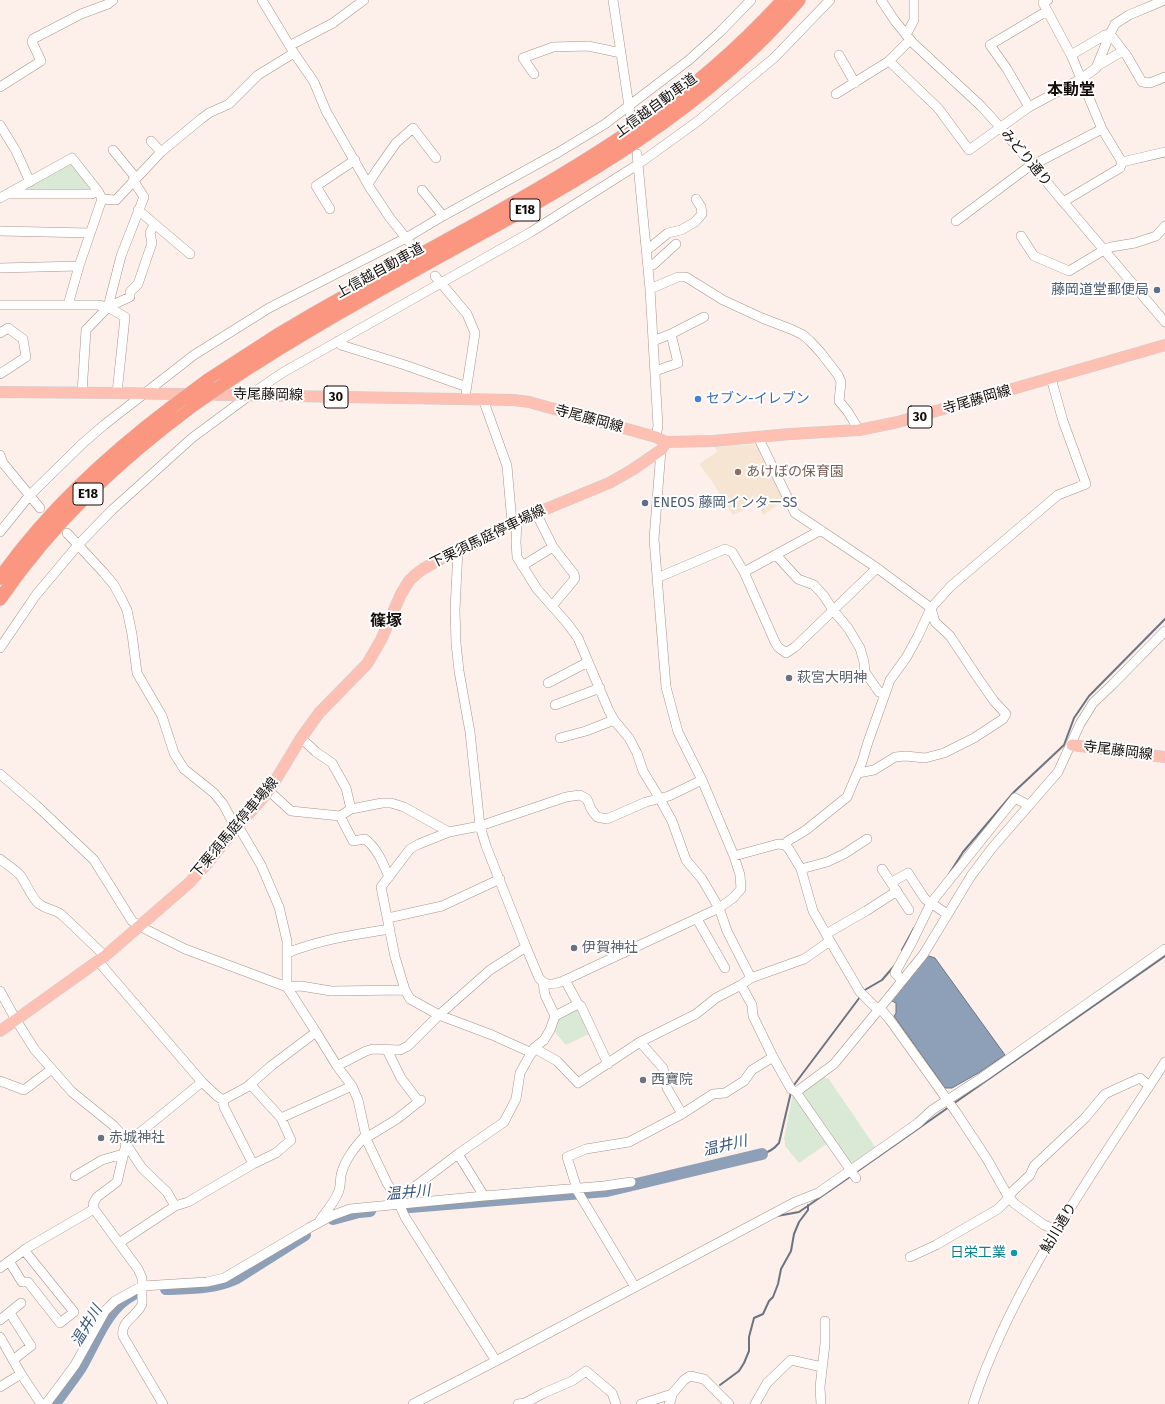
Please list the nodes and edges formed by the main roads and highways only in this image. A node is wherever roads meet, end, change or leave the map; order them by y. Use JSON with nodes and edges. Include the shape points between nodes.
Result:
{"nodes":[{"id":1,"x":783,"y":0,"type":"edge"},
{"id":2,"x":799,"y":0,"type":"edge"},
{"id":3,"x":1165,"y":345,"type":"edge"},
{"id":4,"x":0,"y":392,"type":"edge"},
{"id":5,"x":661,"y":443,"type":"junction"},
{"id":6,"x":0,"y":578,"type":"edge"},
{"id":7,"x":0,"y":598,"type":"edge"},
{"id":8,"x":1072,"y":745,"type":"road end"},
{"id":9,"x":1165,"y":757,"type":"edge"},
{"id":10,"x":0,"y":1031,"type":"edge"}],
"edges":[{"from":1,"to":6,"type":"highway","name":"上信越自動車道","number":"E18","bridge":true,"via":[[740,44],[699,80],[615,141],[546,184],[279,334],[172,406],[117,451],[73,492],[43,523]]},
{"from":2,"to":7,"type":"highway","name":"上信越自動車道","number":"E18","bridge":true,"via":[[769,33],[709,88],[622,151],[556,192],[319,324],[192,406],[129,456],[75,507],[32,555]]},
{"from":3,"to":5,"type":"main road","name":"寺尾藤岡線","number":"30","via":[[922,416],[859,430]]},
{"from":4,"to":5,"type":"main road","name":"寺尾藤岡線","number":"30","via":[[514,400],[529,402]]},
{"from":5,"to":10,"type":"main road","name":"下栗須馬庭停車場線","via":[[632,470],[609,483],[514,522],[423,568],[409,581],[401,594],[381,640],[367,664],[319,713],[269,791],[206,865],[189,883],[101,958]]},
{"from":8,"to":9,"type":"main road","name":"寺尾藤岡線"}]}
